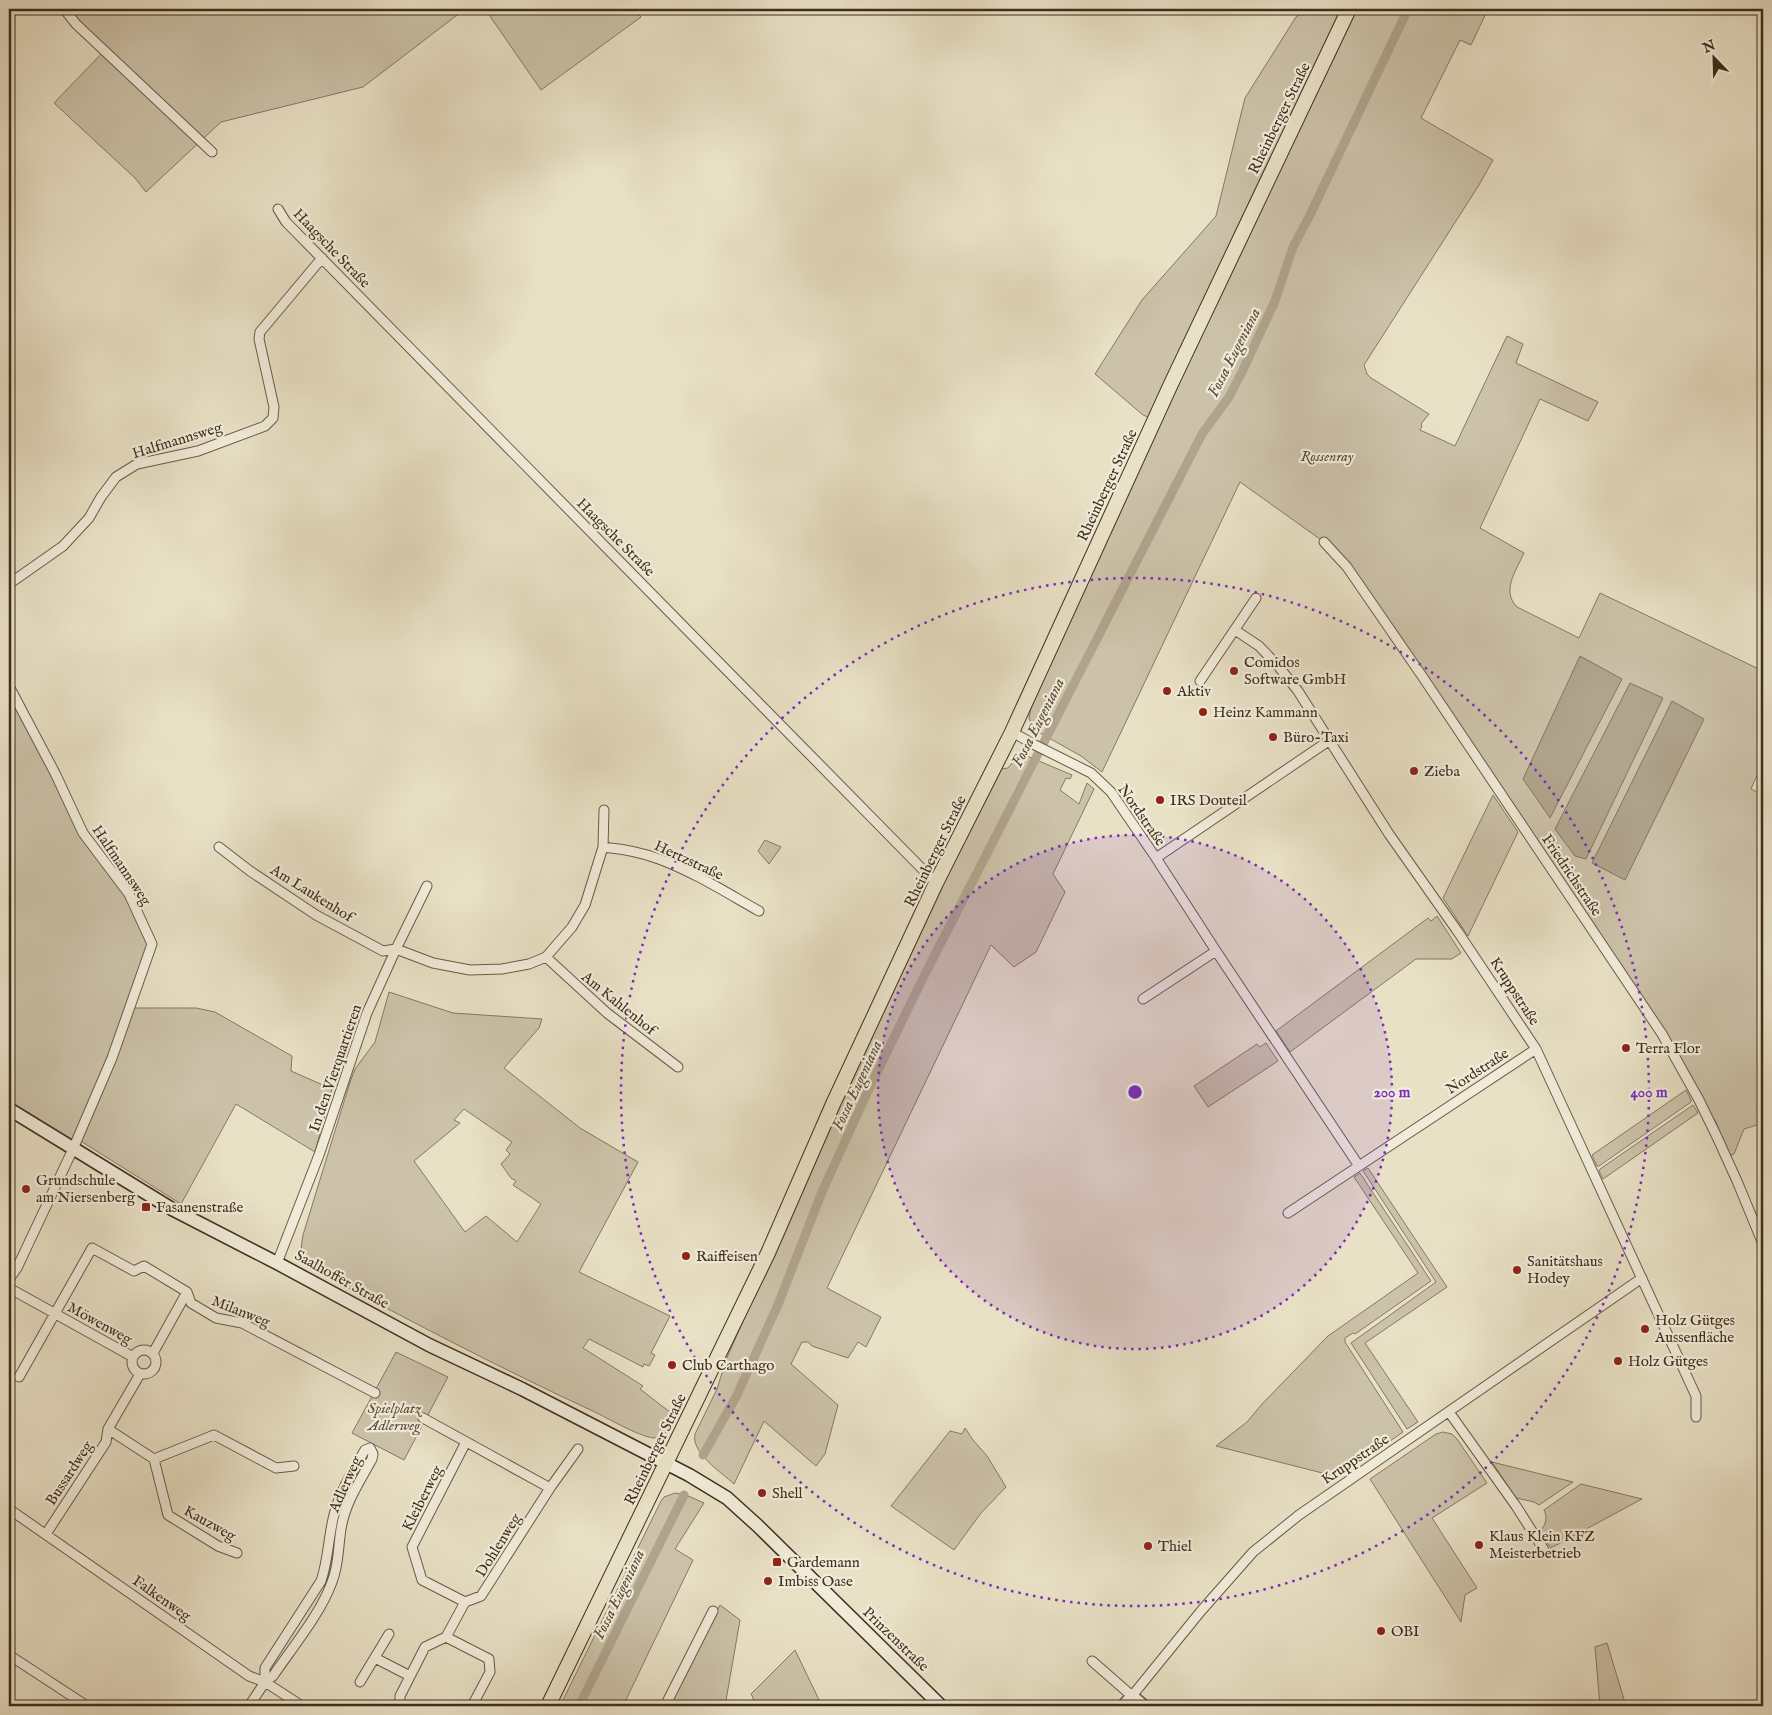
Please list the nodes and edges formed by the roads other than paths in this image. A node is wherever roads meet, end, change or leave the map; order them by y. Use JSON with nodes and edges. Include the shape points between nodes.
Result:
{"nodes":[{"id":1,"x":64,"y":9,"type":"edge"},
{"id":2,"x":1349,"y":9,"type":"edge"},
{"id":3,"x":212,"y":152,"type":"dead end"},
{"id":4,"x":278,"y":209,"type":"dead end"},
{"id":5,"x":322,"y":258,"type":"junction"},
{"id":6,"x":1324,"y":542,"type":"dead end"},
{"id":7,"x":9,"y":584,"type":"edge"},
{"id":8,"x":1256,"y":598,"type":"dead end"},
{"id":9,"x":1235,"y":630,"type":"junction"},
{"id":10,"x":1200,"y":680,"type":"dead end"},
{"id":11,"x":9,"y":686,"type":"edge"},
{"id":12,"x":1012,"y":732,"type":"junction"},
{"id":13,"x":1330,"y":740,"type":"junction"},
{"id":14,"x":604,"y":810,"type":"dead end"},
{"id":15,"x":219,"y":846,"type":"dead end"},
{"id":16,"x":603,"y":847,"type":"junction"},
{"id":17,"x":1156,"y":858,"type":"junction"},
{"id":18,"x":936,"y":883,"type":"junction"},
{"id":19,"x":428,"y":886,"type":"dead end"},
{"id":20,"x":759,"y":911,"type":"dead end"},
{"id":21,"x":396,"y":949,"type":"junction"},
{"id":22,"x":1216,"y":952,"type":"junction"},
{"id":23,"x":546,"y":957,"type":"junction"},
{"id":24,"x":1143,"y":999,"type":"dead end"},
{"id":25,"x":1536,"y":1049,"type":"junction"},
{"id":26,"x":678,"y":1067,"type":"dead end"},
{"id":27,"x":9,"y":1109,"type":"edge"},
{"id":28,"x":73,"y":1149,"type":"junction"},
{"id":29,"x":1359,"y":1166,"type":"junction"},
{"id":30,"x":1288,"y":1213,"type":"dead end"},
{"id":31,"x":1763,"y":1244,"type":"edge"},
{"id":32,"x":277,"y":1263,"type":"junction"},
{"id":33,"x":1642,"y":1278,"type":"junction"},
{"id":34,"x":9,"y":1279,"type":"edge"},
{"id":35,"x":9,"y":1288,"type":"edge"},
{"id":36,"x":187,"y":1292,"type":"junction"},
{"id":37,"x":55,"y":1314,"type":"junction"},
{"id":38,"x":153,"y":1353,"type":"junction"},
{"id":39,"x":132,"y":1357,"type":"junction"},
{"id":40,"x":140,"y":1374,"type":"junction"},
{"id":41,"x":19,"y":1377,"type":"dead end"},
{"id":42,"x":375,"y":1393,"type":"dead end"},
{"id":43,"x":1449,"y":1412,"type":"junction"},
{"id":44,"x":1696,"y":1417,"type":"dead end"},
{"id":45,"x":423,"y":1418,"type":"dead end"},
{"id":46,"x":108,"y":1429,"type":"junction"},
{"id":47,"x":466,"y":1442,"type":"junction"},
{"id":48,"x":578,"y":1449,"type":"dead end"},
{"id":49,"x":154,"y":1459,"type":"junction"},
{"id":50,"x":667,"y":1463,"type":"junction"},
{"id":51,"x":294,"y":1466,"type":"dead end"},
{"id":52,"x":550,"y":1488,"type":"junction"},
{"id":53,"x":9,"y":1509,"type":"edge"},
{"id":54,"x":46,"y":1534,"type":"junction"},
{"id":55,"x":1544,"y":1550,"type":"dead end"},
{"id":56,"x":237,"y":1553,"type":"dead end"},
{"id":57,"x":465,"y":1602,"type":"junction"},
{"id":58,"x":713,"y":1611,"type":"dead end"},
{"id":59,"x":389,"y":1634,"type":"dead end"},
{"id":60,"x":446,"y":1637,"type":"junction"},
{"id":61,"x":9,"y":1655,"type":"edge"},
{"id":62,"x":375,"y":1658,"type":"junction"},
{"id":63,"x":1092,"y":1661,"type":"dead end"},
{"id":64,"x":410,"y":1676,"type":"junction"},
{"id":65,"x":265,"y":1682,"type":"junction"},
{"id":66,"x":360,"y":1682,"type":"dead end"},
{"id":67,"x":1132,"y":1696,"type":"junction"},
{"id":68,"x":87,"y":1706,"type":"edge"},
{"id":69,"x":249,"y":1706,"type":"edge"},
{"id":70,"x":302,"y":1706,"type":"edge"},
{"id":71,"x":400,"y":1706,"type":"edge"},
{"id":72,"x":472,"y":1706,"type":"edge"},
{"id":73,"x":548,"y":1706,"type":"edge"},
{"id":74,"x":665,"y":1706,"type":"edge"},
{"id":75,"x":941,"y":1706,"type":"edge"},
{"id":76,"x":1123,"y":1706,"type":"edge"},
{"id":77,"x":1144,"y":1706,"type":"edge"}],
"edges":[{"from":1,"to":3,"type":"street"},
{"from":2,"to":12,"type":"main road","name":"Rheinberger Straße","via":[[1171,384]]},
{"from":4,"to":5,"type":"street","name":"Haagsche Straße","via":[[286,222]]},
{"from":5,"to":7,"type":"street","name":"Halfmannsweg","via":[[260,332],[274,406],[273,418],[265,426],[198,451],[130,468],[116,477],[90,518],[63,546]]},
{"from":5,"to":18,"type":"street","name":"Haagsche Straße"},
{"from":6,"to":31,"type":"street","name":"Friedrichstraße","via":[[1347,568],[1422,676],[1662,1034],[1717,1137]]},
{"from":8,"to":9,"type":"street"},
{"from":9,"to":10,"type":"street"},
{"from":9,"to":13,"type":"street","name":"Kruppstraße","via":[[1259,646],[1279,666]]},
{"from":11,"to":28,"type":"street","name":"Halfmannsweg","via":[[83,833],[129,894],[152,944],[112,1058]]},
{"from":12,"to":17,"type":"street","name":"Nordstraße","via":[[1091,773],[1110,792]]},
{"from":12,"to":18,"type":"main road","name":"Rheinberger Straße"},
{"from":13,"to":17,"type":"street"},
{"from":13,"to":25,"type":"street","name":"Kruppstraße","via":[[1389,834]]},
{"from":14,"to":16,"type":"street"},
{"from":15,"to":21,"type":"street","name":"Am Laukenhof","via":[[316,915],[383,951]]},
{"from":16,"to":20,"type":"street","name":"Hertzstraße","via":[[629,850],[659,859]]},
{"from":16,"to":23,"type":"street","via":[[585,905],[572,927]]},
{"from":17,"to":22,"type":"street","name":"Nordstraße"},
{"from":18,"to":50,"type":"main road","name":"Rheinberger Straße","via":[[775,1238]]},
{"from":19,"to":21,"type":"street","name":"In den Vierquartieren"},
{"from":21,"to":23,"type":"street","name":"Am Laukenhof","via":[[433,963],[470,970],[502,969]]},
{"from":21,"to":32,"type":"street","name":"In den Vierquartieren","via":[[360,1032],[319,1155]]},
{"from":22,"to":24,"type":"street"},
{"from":22,"to":29,"type":"street","name":"Nordstraße"},
{"from":23,"to":26,"type":"street","name":"Am Kahlenhof","via":[[607,1014]]},
{"from":25,"to":29,"type":"street","name":"Nordstraße"},
{"from":25,"to":33,"type":"street","name":"Kruppstraße"},
{"from":27,"to":28,"type":"main road","name":"Saalhoffer Straße"},
{"from":28,"to":32,"type":"main road","name":"Saalhoffer Straße","via":[[159,1202]]},
{"from":28,"to":34,"type":"street"},
{"from":29,"to":30,"type":"street","name":"Nordstraße"},
{"from":32,"to":50,"type":"main road","name":"Saalhoffer Straße","via":[[429,1345]]},
{"from":33,"to":43,"type":"street","name":"Kruppstraße"},
{"from":33,"to":44,"type":"street","name":"Kruppstraße","via":[[1696,1396]]},
{"from":35,"to":37,"type":"street","name":"Möwenweg"},
{"from":36,"to":37,"type":"street","name":"Milanweg","via":[[144,1266],[134,1271],[92,1248]]},
{"from":36,"to":38,"type":"street"},
{"from":36,"to":42,"type":"street","name":"Milanweg","via":[[191,1304],[216,1318],[242,1323]]},
{"from":37,"to":39,"type":"street","name":"Möwenweg"},
{"from":37,"to":41,"type":"street","name":"Möwenweg"},
{"from":38,"to":39,"type":"street","name":"Möwenweg","via":[[140,1350]]},
{"from":38,"to":40,"type":"street","via":[[155,1368],[148,1374]]},
{"from":39,"to":40,"type":"street","name":"Möwenweg","via":[[132,1366]]},
{"from":40,"to":46,"type":"street","name":"Bussardweg"},
{"from":43,"to":55,"type":"street"},
{"from":43,"to":67,"type":"street","name":"Kruppstraße","via":[[1299,1515],[1253,1552],[1216,1592]]},
{"from":45,"to":47,"type":"street"},
{"from":46,"to":49,"type":"street"},
{"from":46,"to":54,"type":"street","name":"Bussardweg","via":[[106,1442]]},
{"from":47,"to":52,"type":"street"},
{"from":47,"to":57,"type":"street","name":"Kleiberweg","via":[[412,1547],[422,1580]]},
{"from":48,"to":52,"type":"street","name":"Dohlenweg"},
{"from":49,"to":51,"type":"street","via":[[214,1435],[276,1468]]},
{"from":49,"to":56,"type":"street","name":"Kauzweg","via":[[168,1515],[218,1546]]},
{"from":50,"to":73,"type":"main road","name":"Rheinberger Straße"},
{"from":50,"to":75,"type":"main road","name":"Prinzenstraße","via":[[716,1490],[736,1506]]},
{"from":52,"to":57,"type":"street","name":"Dohlenweg","via":[[482,1596]]},
{"from":53,"to":54,"type":"street","name":"Falkenweg"},
{"from":54,"to":65,"type":"street","name":"Falkenweg","via":[[249,1676]]},
{"from":57,"to":60,"type":"street"},
{"from":58,"to":74,"type":"street"},
{"from":59,"to":62,"type":"street"},
{"from":60,"to":64,"type":"street","via":[[425,1648]]},
{"from":60,"to":72,"type":"street","via":[[490,1659],[490,1672]]},
{"from":61,"to":68,"type":"street"},
{"from":62,"to":64,"type":"street"},
{"from":62,"to":66,"type":"street"},
{"from":63,"to":67,"type":"street"},
{"from":64,"to":71,"type":"street","via":[[400,1696]]},
{"from":65,"to":65,"type":"street","name":"Adlerweg","via":[[273,1676],[324,1601],[333,1580],[348,1504],[372,1458],[370,1448],[365,1450],[339,1498],[321,1581],[265,1668]]},
{"from":65,"to":69,"type":"street","name":"Adlerweg"},
{"from":65,"to":70,"type":"street","name":"Falkenweg"},
{"from":67,"to":76,"type":"street","name":"Kruppstraße"},
{"from":67,"to":77,"type":"street"}]}
